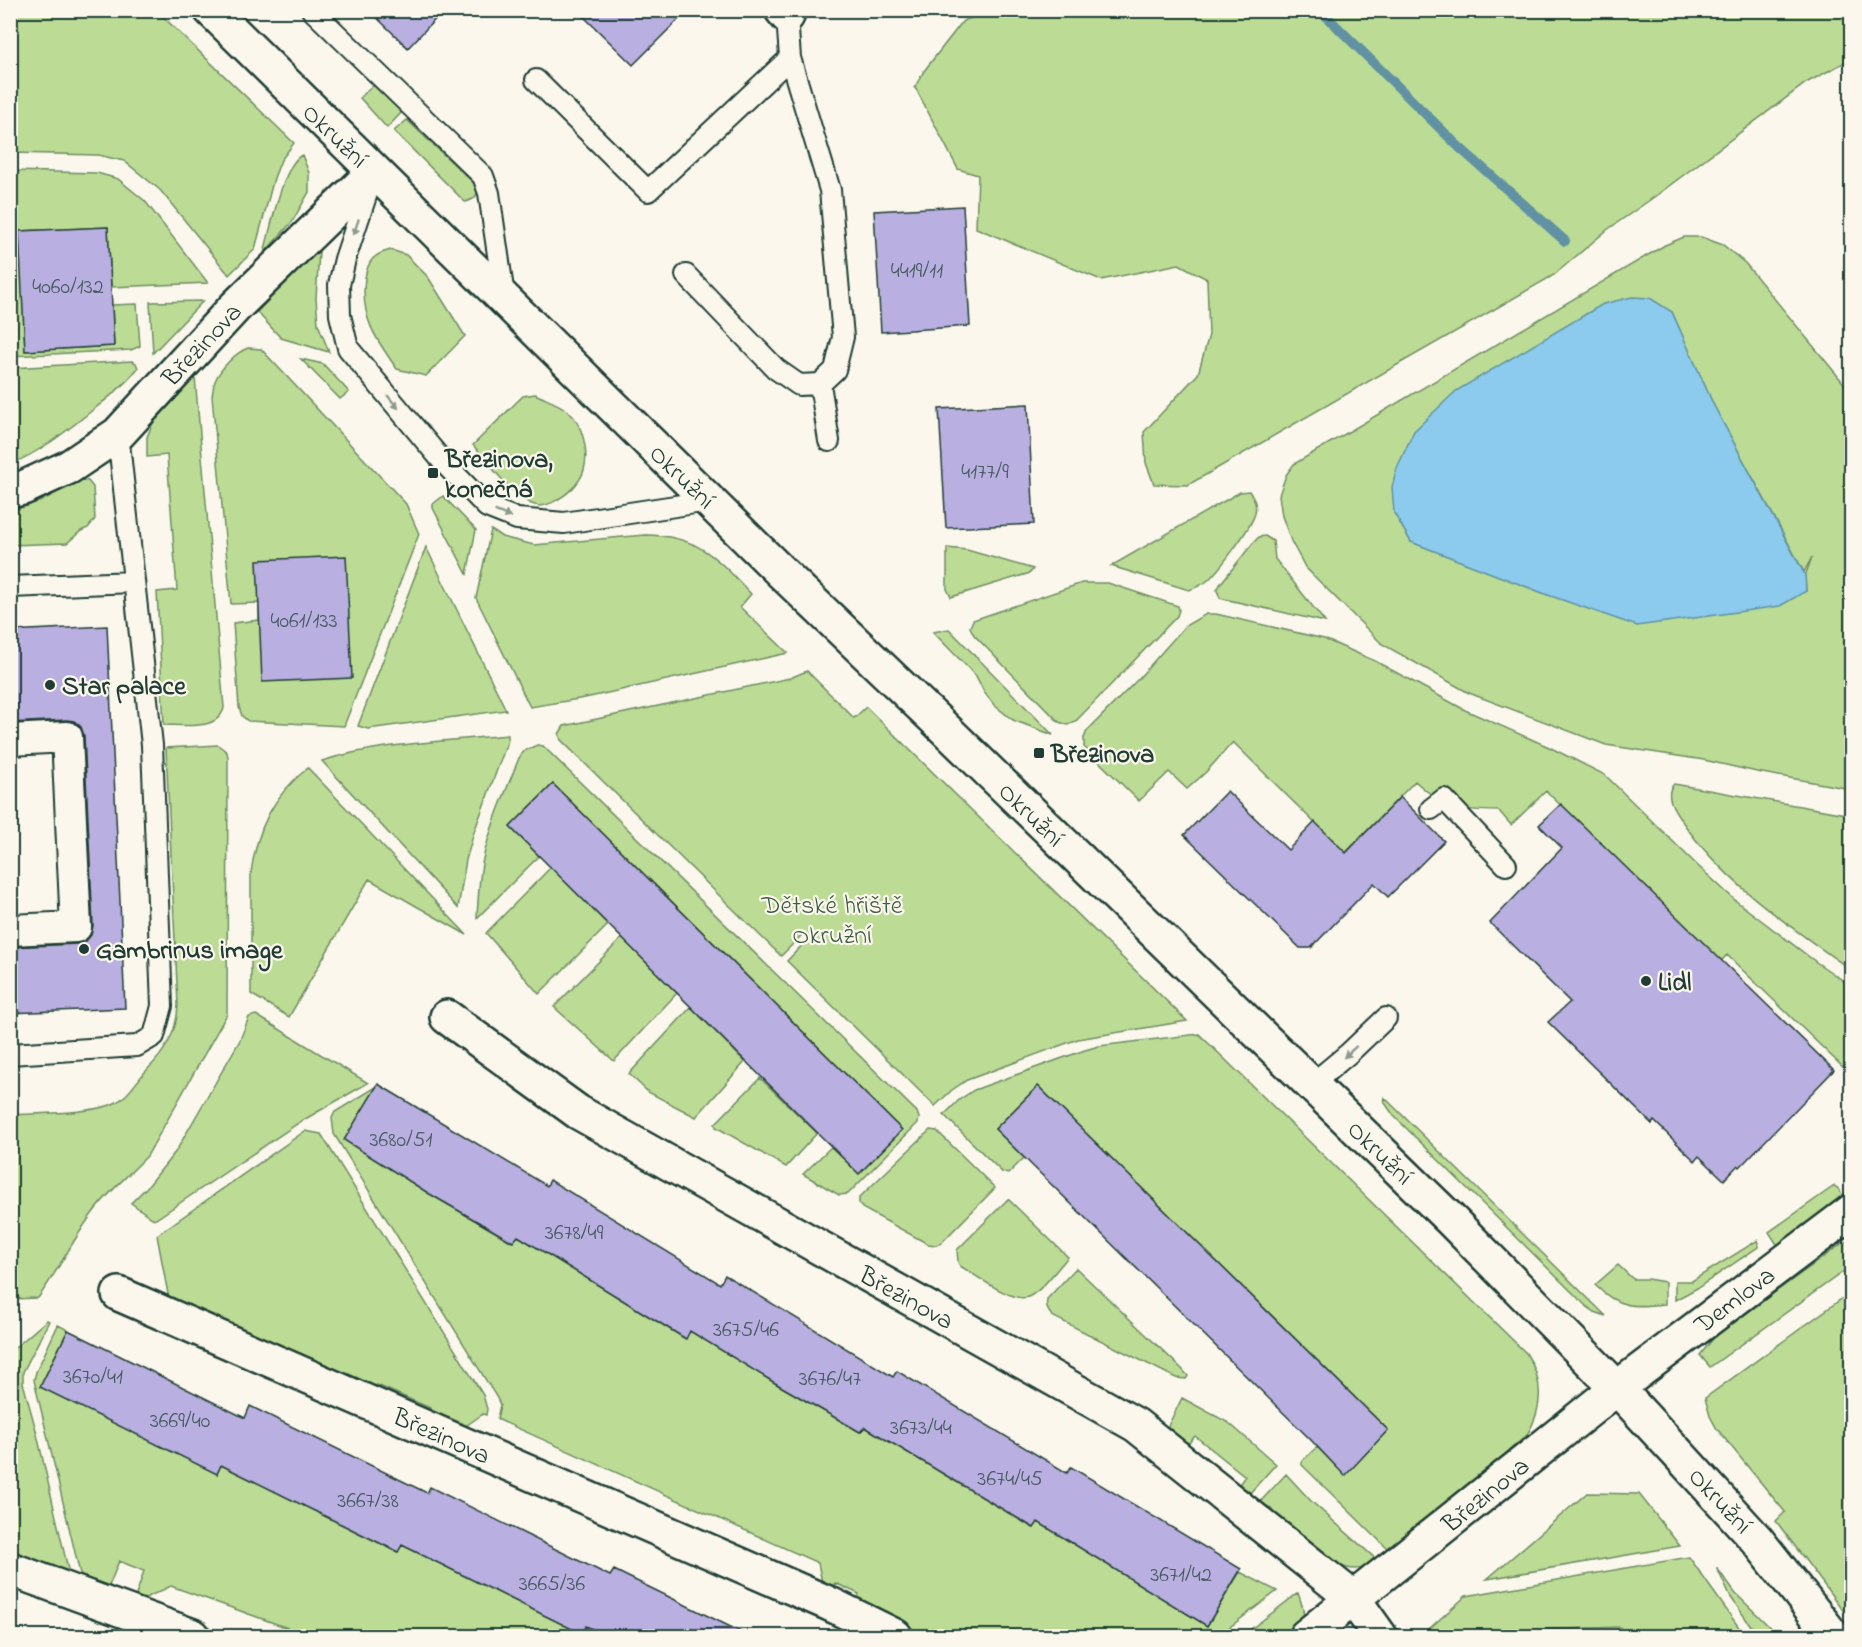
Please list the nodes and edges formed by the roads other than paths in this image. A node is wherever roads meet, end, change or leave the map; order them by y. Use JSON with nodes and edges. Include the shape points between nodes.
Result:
{"nodes":[{"id":1,"x":211,"y":10,"type":"edge"},
{"id":2,"x":312,"y":10,"type":"edge"},
{"id":3,"x":784,"y":13,"type":"edge"},
{"id":4,"x":790,"y":58,"type":"junction"},
{"id":5,"x":536,"y":80,"type":"dead end"},
{"id":6,"x":374,"y":172,"type":"junction"},
{"id":7,"x":686,"y":275,"type":"dead end"},
{"id":8,"x":504,"y":297,"type":"junction"},
{"id":9,"x":820,"y":384,"type":"junction"},
{"id":10,"x":118,"y":434,"type":"junction"},
{"id":11,"x":830,"y":441,"type":"dead end"},
{"id":12,"x":10,"y":491,"type":"edge"},
{"id":13,"x":707,"y":500,"type":"junction"},
{"id":14,"x":134,"y":582,"type":"junction"},
{"id":15,"x":10,"y":587,"type":"edge"},
{"id":16,"x":10,"y":740,"type":"edge"},
{"id":17,"x":1431,"y":808,"type":"dead end"},
{"id":18,"x":1506,"y":865,"type":"dead end"},
{"id":19,"x":10,"y":930,"type":"edge"},
{"id":20,"x":447,"y":1017,"type":"dead end"},
{"id":21,"x":1386,"y":1018,"type":"dead end"},
{"id":22,"x":10,"y":1054,"type":"edge"},
{"id":23,"x":1312,"y":1084,"type":"junction"},
{"id":24,"x":1851,"y":1211,"type":"edge"},
{"id":25,"x":119,"y":1294,"type":"dead end"},
{"id":26,"x":1617,"y":1388,"type":"junction"},
{"id":27,"x":10,"y":1569,"type":"edge"},
{"id":28,"x":1353,"y":1598,"type":"junction"},
{"id":29,"x":194,"y":1636,"type":"edge"},
{"id":30,"x":896,"y":1636,"type":"edge"},
{"id":31,"x":1306,"y":1636,"type":"edge"},
{"id":32,"x":1380,"y":1636,"type":"edge"},
{"id":33,"x":1833,"y":1636,"type":"edge"}],
"edges":[{"from":1,"to":6,"type":"street","name":"Okružní"},
{"from":2,"to":8,"type":"lane","via":[[483,176],[489,193]]},
{"from":3,"to":4,"type":"lane"},
{"from":4,"to":5,"type":"lane","via":[[648,191]]},
{"from":4,"to":9,"type":"lane","via":[[830,190],[843,337],[835,370]]},
{"from":6,"to":8,"type":"street","name":"Okružní"},
{"from":6,"to":10,"type":"street","name":"Březinova","via":[[236,306]]},
{"from":6,"to":13,"type":"lane","one_way":true,"via":[[339,285],[340,315],[348,348],[444,463],[487,507],[517,519],[564,523]]},
{"from":7,"to":9,"type":"lane","via":[[776,369],[799,385]]},
{"from":8,"to":13,"type":"street","name":"Okružní"},
{"from":9,"to":11,"type":"lane"},
{"from":10,"to":12,"type":"street","name":"Březinova","via":[[69,467]]},
{"from":10,"to":14,"type":"lane"},
{"from":13,"to":23,"type":"street","name":"Okružní"},
{"from":14,"to":15,"type":"lane"},
{"from":14,"to":22,"type":"lane","via":[[152,745],[162,1006],[154,1035],[137,1046]]},
{"from":16,"to":19,"type":"street","via":[[68,737],[76,927]]},
{"from":17,"to":18,"type":"lane","via":[[1444,799]]},
{"from":20,"to":28,"type":"street","name":"Březinova","via":[[578,1112],[1136,1425]]},
{"from":21,"to":23,"type":"lane","one_way":true},
{"from":23,"to":26,"type":"street","name":"Okružní"},
{"from":24,"to":26,"type":"street","name":"Demlova"},
{"from":25,"to":30,"type":"street","name":"Březinova"},
{"from":26,"to":28,"type":"street","name":"Březinova"},
{"from":26,"to":33,"type":"street","name":"Okružní","via":[[1757,1540]]},
{"from":27,"to":29,"type":"street"},
{"from":28,"to":31,"type":"street","name":"Březinova"},
{"from":28,"to":32,"type":"street","name":"Březinova"}]}
